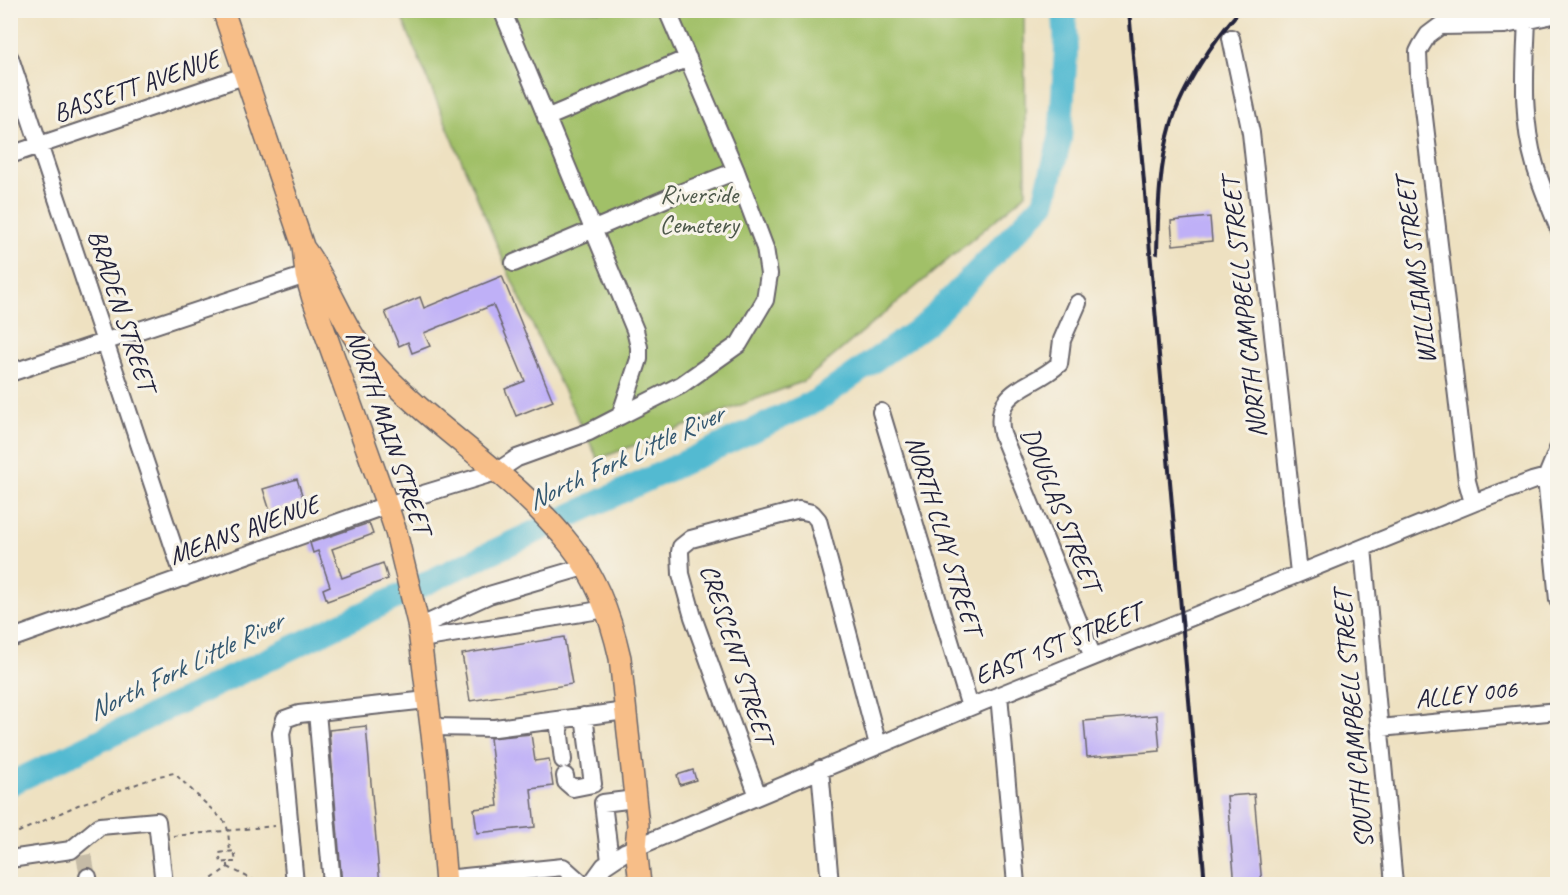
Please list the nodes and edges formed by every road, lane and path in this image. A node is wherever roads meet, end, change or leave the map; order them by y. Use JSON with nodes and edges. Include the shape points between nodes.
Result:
{"nodes":[{"id":1,"x":223,"y":10,"type":"edge"},
{"id":2,"x":502,"y":10,"type":"edge"},
{"id":3,"x":668,"y":10,"type":"edge"},
{"id":4,"x":1557,"y":14,"type":"edge"},
{"id":5,"x":1527,"y":20,"type":"junction"},
{"id":6,"x":1231,"y":38,"type":"dead end"},
{"id":7,"x":10,"y":58,"type":"edge"},
{"id":8,"x":688,"y":58,"type":"junction"},
{"id":9,"x":244,"y":76,"type":"junction"},
{"id":10,"x":546,"y":118,"type":"junction"},
{"id":11,"x":40,"y":145,"type":"junction"},
{"id":12,"x":10,"y":155,"type":"edge"},
{"id":13,"x":736,"y":171,"type":"junction"},
{"id":14,"x":1557,"y":227,"type":"edge"},
{"id":15,"x":593,"y":229,"type":"junction"},
{"id":16,"x":303,"y":246,"type":"junction"},
{"id":17,"x":514,"y":263,"type":"dead end"},
{"id":18,"x":306,"y":275,"type":"junction"},
{"id":19,"x":1078,"y":303,"type":"dead end"},
{"id":20,"x":105,"y":342,"type":"junction"},
{"id":21,"x":10,"y":373,"type":"edge"},
{"id":22,"x":881,"y":412,"type":"dead end"},
{"id":23,"x":620,"y":416,"type":"junction"},
{"id":24,"x":1557,"y":449,"type":"edge"},
{"id":25,"x":1552,"y":476,"type":"edge"},
{"id":26,"x":503,"y":478,"type":"junction"},
{"id":27,"x":1473,"y":503,"type":"junction"},
{"id":28,"x":387,"y":505,"type":"junction"},
{"id":29,"x":1363,"y":548,"type":"junction"},
{"id":30,"x":584,"y":567,"type":"junction"},
{"id":31,"x":1299,"y":573,"type":"junction"},
{"id":32,"x":184,"y":578,"type":"junction"},
{"id":33,"x":1557,"y":595,"type":"edge"},
{"id":34,"x":606,"y":609,"type":"junction"},
{"id":35,"x":419,"y":630,"type":"junction"},
{"id":36,"x":10,"y":639,"type":"edge"},
{"id":37,"x":1093,"y":657,"type":"junction"},
{"id":38,"x":999,"y":695,"type":"junction"},
{"id":39,"x":427,"y":700,"type":"junction"},
{"id":40,"x":970,"y":707,"type":"junction"},
{"id":41,"x":626,"y":711,"type":"junction"},
{"id":42,"x":1557,"y":711,"type":"edge"},
{"id":43,"x":317,"y":712,"type":"junction"},
{"id":44,"x":584,"y":716,"type":"junction"},
{"id":45,"x":558,"y":720,"type":"junction"},
{"id":46,"x":431,"y":727,"type":"junction"},
{"id":47,"x":1380,"y":728,"type":"junction"},
{"id":48,"x":878,"y":745,"type":"junction"},
{"id":49,"x":820,"y":769,"type":"junction"},
{"id":50,"x":758,"y":796,"type":"junction"},
{"id":51,"x":635,"y":799,"type":"junction"},
{"id":52,"x":290,"y":825,"type":"junction"},
{"id":53,"x":228,"y":831,"type":"junction"},
{"id":54,"x":10,"y":836,"type":"edge"},
{"id":55,"x":158,"y":837,"type":"junction"},
{"id":56,"x":636,"y":847,"type":"junction"},
{"id":57,"x":230,"y":852,"type":"junction"},
{"id":58,"x":10,"y":859,"type":"edge"},
{"id":59,"x":610,"y":861,"type":"junction"},
{"id":60,"x":228,"y":865,"type":"junction"},
{"id":61,"x":445,"y":882,"type":"edge"},
{"id":62,"x":164,"y":885,"type":"edge"},
{"id":63,"x":205,"y":885,"type":"edge"},
{"id":64,"x":261,"y":885,"type":"edge"},
{"id":65,"x":295,"y":885,"type":"edge"},
{"id":66,"x":332,"y":885,"type":"edge"},
{"id":67,"x":582,"y":885,"type":"edge"},
{"id":68,"x":591,"y":885,"type":"edge"},
{"id":69,"x":640,"y":885,"type":"edge"},
{"id":70,"x":830,"y":885,"type":"edge"},
{"id":71,"x":1016,"y":885,"type":"edge"},
{"id":72,"x":1394,"y":885,"type":"edge"}],
"edges":[{"from":1,"to":9,"type":"main road","name":"NORTH MAIN STREET"},
{"from":2,"to":10,"type":"street"},
{"from":3,"to":8,"type":"street","name":"MEANS AVENUE"},
{"from":4,"to":5,"type":"street"},
{"from":5,"to":14,"type":"street","via":[[1526,100],[1531,150]]},
{"from":5,"to":27,"type":"street","name":"WILLIAMS STREET","via":[[1505,25],[1440,26],[1428,35],[1418,51],[1467,482]]},
{"from":6,"to":31,"type":"street","name":"NORTH CAMPBELL STREET","via":[[1251,133]]},
{"from":7,"to":11,"type":"street","name":"BRADEN STREET"},
{"from":8,"to":10,"type":"street"},
{"from":8,"to":13,"type":"street","name":"MEANS AVENUE"},
{"from":9,"to":11,"type":"street","name":"BASSETT AVENUE"},
{"from":9,"to":16,"type":"main road","name":"NORTH MAIN STREET"},
{"from":10,"to":15,"type":"street"},
{"from":11,"to":12,"type":"street","name":"BASSETT AVENUE"},
{"from":11,"to":20,"type":"street","name":"BRADEN STREET"},
{"from":13,"to":15,"type":"street"},
{"from":13,"to":23,"type":"street","name":"MEANS AVENUE","via":[[765,248],[765,300],[739,344],[681,385]]},
{"from":15,"to":17,"type":"street"},
{"from":15,"to":23,"type":"street","via":[[639,347],[639,359]]},
{"from":16,"to":18,"type":"main road","name":"NORTH MAIN STREET"},
{"from":16,"to":26,"type":"main road","via":[[369,358]]},
{"from":18,"to":20,"type":"street"},
{"from":18,"to":28,"type":"main road","name":"NORTH MAIN STREET"},
{"from":19,"to":37,"type":"street","name":"DOUGLAS STREET","via":[[1062,340],[1059,364],[1009,397],[999,418],[1002,434]]},
{"from":20,"to":21,"type":"street"},
{"from":20,"to":32,"type":"street","name":"BRADEN STREET"},
{"from":22,"to":40,"type":"street","name":"NORTH CLAY STREET"},
{"from":23,"to":26,"type":"street","name":"MEANS AVENUE","via":[[589,432],[517,458]]},
{"from":24,"to":25,"type":"street"},
{"from":25,"to":27,"type":"street","name":"EAST 1ST STREET"},
{"from":25,"to":33,"type":"street"},
{"from":26,"to":28,"type":"street","name":"MEANS AVENUE"},
{"from":26,"to":30,"type":"main road","via":[[550,521]]},
{"from":27,"to":29,"type":"street","name":"EAST 1ST STREET"},
{"from":28,"to":32,"type":"street","name":"MEANS AVENUE"},
{"from":28,"to":35,"type":"main road","name":"NORTH MAIN STREET"},
{"from":29,"to":31,"type":"street","name":"EAST 1ST STREET"},
{"from":29,"to":47,"type":"street","name":"SOUTH CAMPBELL STREET"},
{"from":30,"to":34,"type":"main road"},
{"from":30,"to":35,"type":"street","via":[[489,595]]},
{"from":31,"to":37,"type":"street","name":"EAST 1ST STREET"},
{"from":32,"to":36,"type":"street","name":"MEANS AVENUE"},
{"from":34,"to":35,"type":"street"},
{"from":34,"to":41,"type":"main road","via":[[620,658]]},
{"from":35,"to":39,"type":"main road","name":"NORTH MAIN STREET"},
{"from":37,"to":38,"type":"street","name":"EAST 1ST STREET"},
{"from":38,"to":40,"type":"street","name":"EAST 1ST STREET"},
{"from":38,"to":71,"type":"street"},
{"from":39,"to":43,"type":"street"},
{"from":39,"to":46,"type":"main road","name":"NORTH MAIN STREET"},
{"from":40,"to":48,"type":"street","name":"EAST 1ST STREET"},
{"from":41,"to":44,"type":"street"},
{"from":41,"to":51,"type":"main road"},
{"from":42,"to":47,"type":"street","name":"ALLEY 006"},
{"from":43,"to":52,"type":"street","via":[[285,720],[281,732]]},
{"from":43,"to":66,"type":"street"},
{"from":44,"to":45,"type":"street"},
{"from":44,"to":45,"type":"street","via":[[593,784],[573,788],[566,782]]},
{"from":45,"to":46,"type":"street","via":[[495,728]]},
{"from":46,"to":61,"type":"main road","name":"NORTH MAIN STREET"},
{"from":47,"to":72,"type":"street","name":"SOUTH CAMPBELL STREET"},
{"from":48,"to":49,"type":"street","name":"EAST 1ST STREET"},
{"from":48,"to":50,"type":"street","name":"CRESCENT STREET","via":[[818,520],[812,513],[799,510],[691,539],[681,547],[681,574]]},
{"from":49,"to":50,"type":"street","name":"EAST 1ST STREET"},
{"from":49,"to":70,"type":"street"},
{"from":50,"to":56,"type":"street","name":"EAST 1ST STREET"},
{"from":51,"to":56,"type":"main road"},
{"from":51,"to":59,"type":"street","via":[[603,803]]},
{"from":52,"to":53,"type":"path"},
{"from":52,"to":65,"type":"street"},
{"from":53,"to":54,"type":"path","via":[[226,823],[174,773],[78,805]]},
{"from":53,"to":55,"type":"path"},
{"from":53,"to":57,"type":"path"},
{"from":55,"to":58,"type":"street","via":[[157,821],[100,826],[83,848]]},
{"from":55,"to":62,"type":"street"},
{"from":56,"to":59,"type":"street","name":"EAST 1ST STREET"},
{"from":56,"to":69,"type":"main road"},
{"from":57,"to":60,"type":"path","via":[[234,851],[236,862]]},
{"from":57,"to":60,"type":"path","via":[[219,853],[221,863]]},
{"from":59,"to":68,"type":"street","name":"EAST 1ST STREET"},
{"from":60,"to":63,"type":"path"},
{"from":60,"to":64,"type":"path"},
{"from":61,"to":67,"type":"street","via":[[563,867]]}]}
